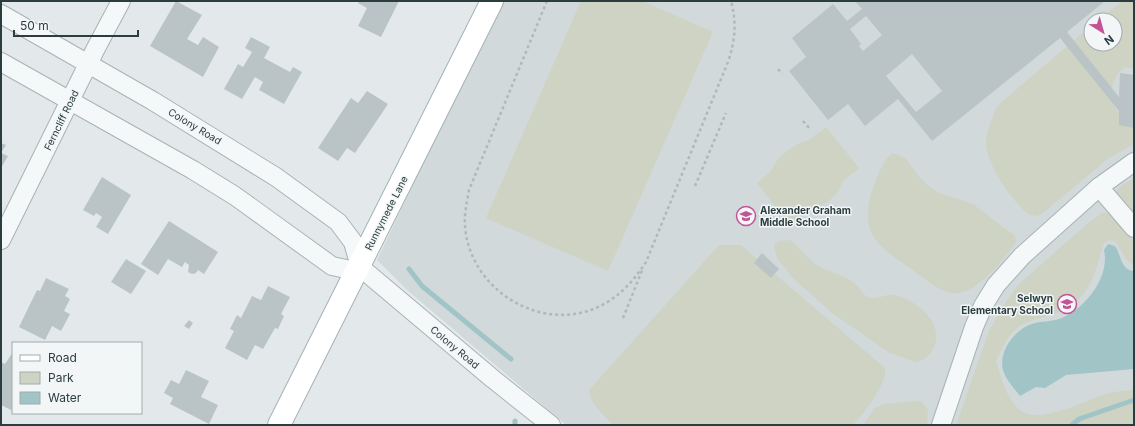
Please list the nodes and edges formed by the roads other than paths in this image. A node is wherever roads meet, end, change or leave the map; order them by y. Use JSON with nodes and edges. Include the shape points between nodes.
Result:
{"nodes":[{"id":1,"x":121,"y":1,"type":"edge"},
{"id":2,"x":492,"y":1,"type":"edge"},
{"id":3,"x":1,"y":14,"type":"edge"},
{"id":4,"x":1,"y":62,"type":"edge"},
{"id":5,"x":88,"y":65,"type":"junction"},
{"id":6,"x":70,"y":101,"type":"junction"},
{"id":7,"x":1134,"y":164,"type":"edge"},
{"id":8,"x":1099,"y":187,"type":"junction"},
{"id":9,"x":1134,"y":228,"type":"edge"},
{"id":10,"x":1,"y":240,"type":"edge"},
{"id":11,"x":360,"y":267,"type":"junction"},
{"id":12,"x":279,"y":425,"type":"edge"},
{"id":13,"x":551,"y":425,"type":"edge"},
{"id":14,"x":941,"y":425,"type":"edge"}],
"edges":[{"from":1,"to":5,"type":"street","name":"Ferncliff Road"},
{"from":2,"to":11,"type":"main road","name":"Runnymede Lane"},
{"from":3,"to":5,"type":"street","name":"Colony Road"},
{"from":4,"to":6,"type":"street"},
{"from":5,"to":6,"type":"street","name":"Ferncliff Road"},
{"from":5,"to":11,"type":"street","name":"Colony Road","via":[[220,141],[332,216],[353,242]]},
{"from":6,"to":10,"type":"street","name":"Ferncliff Road"},
{"from":6,"to":11,"type":"street","via":[[232,194],[332,266],[351,270]]},
{"from":7,"to":8,"type":"street"},
{"from":8,"to":9,"type":"street"},
{"from":8,"to":14,"type":"street","via":[[1022,256],[996,285],[974,327]]},
{"from":11,"to":12,"type":"main road","name":"Runnymede Lane"},
{"from":11,"to":13,"type":"street","name":"Colony Road"}]}
